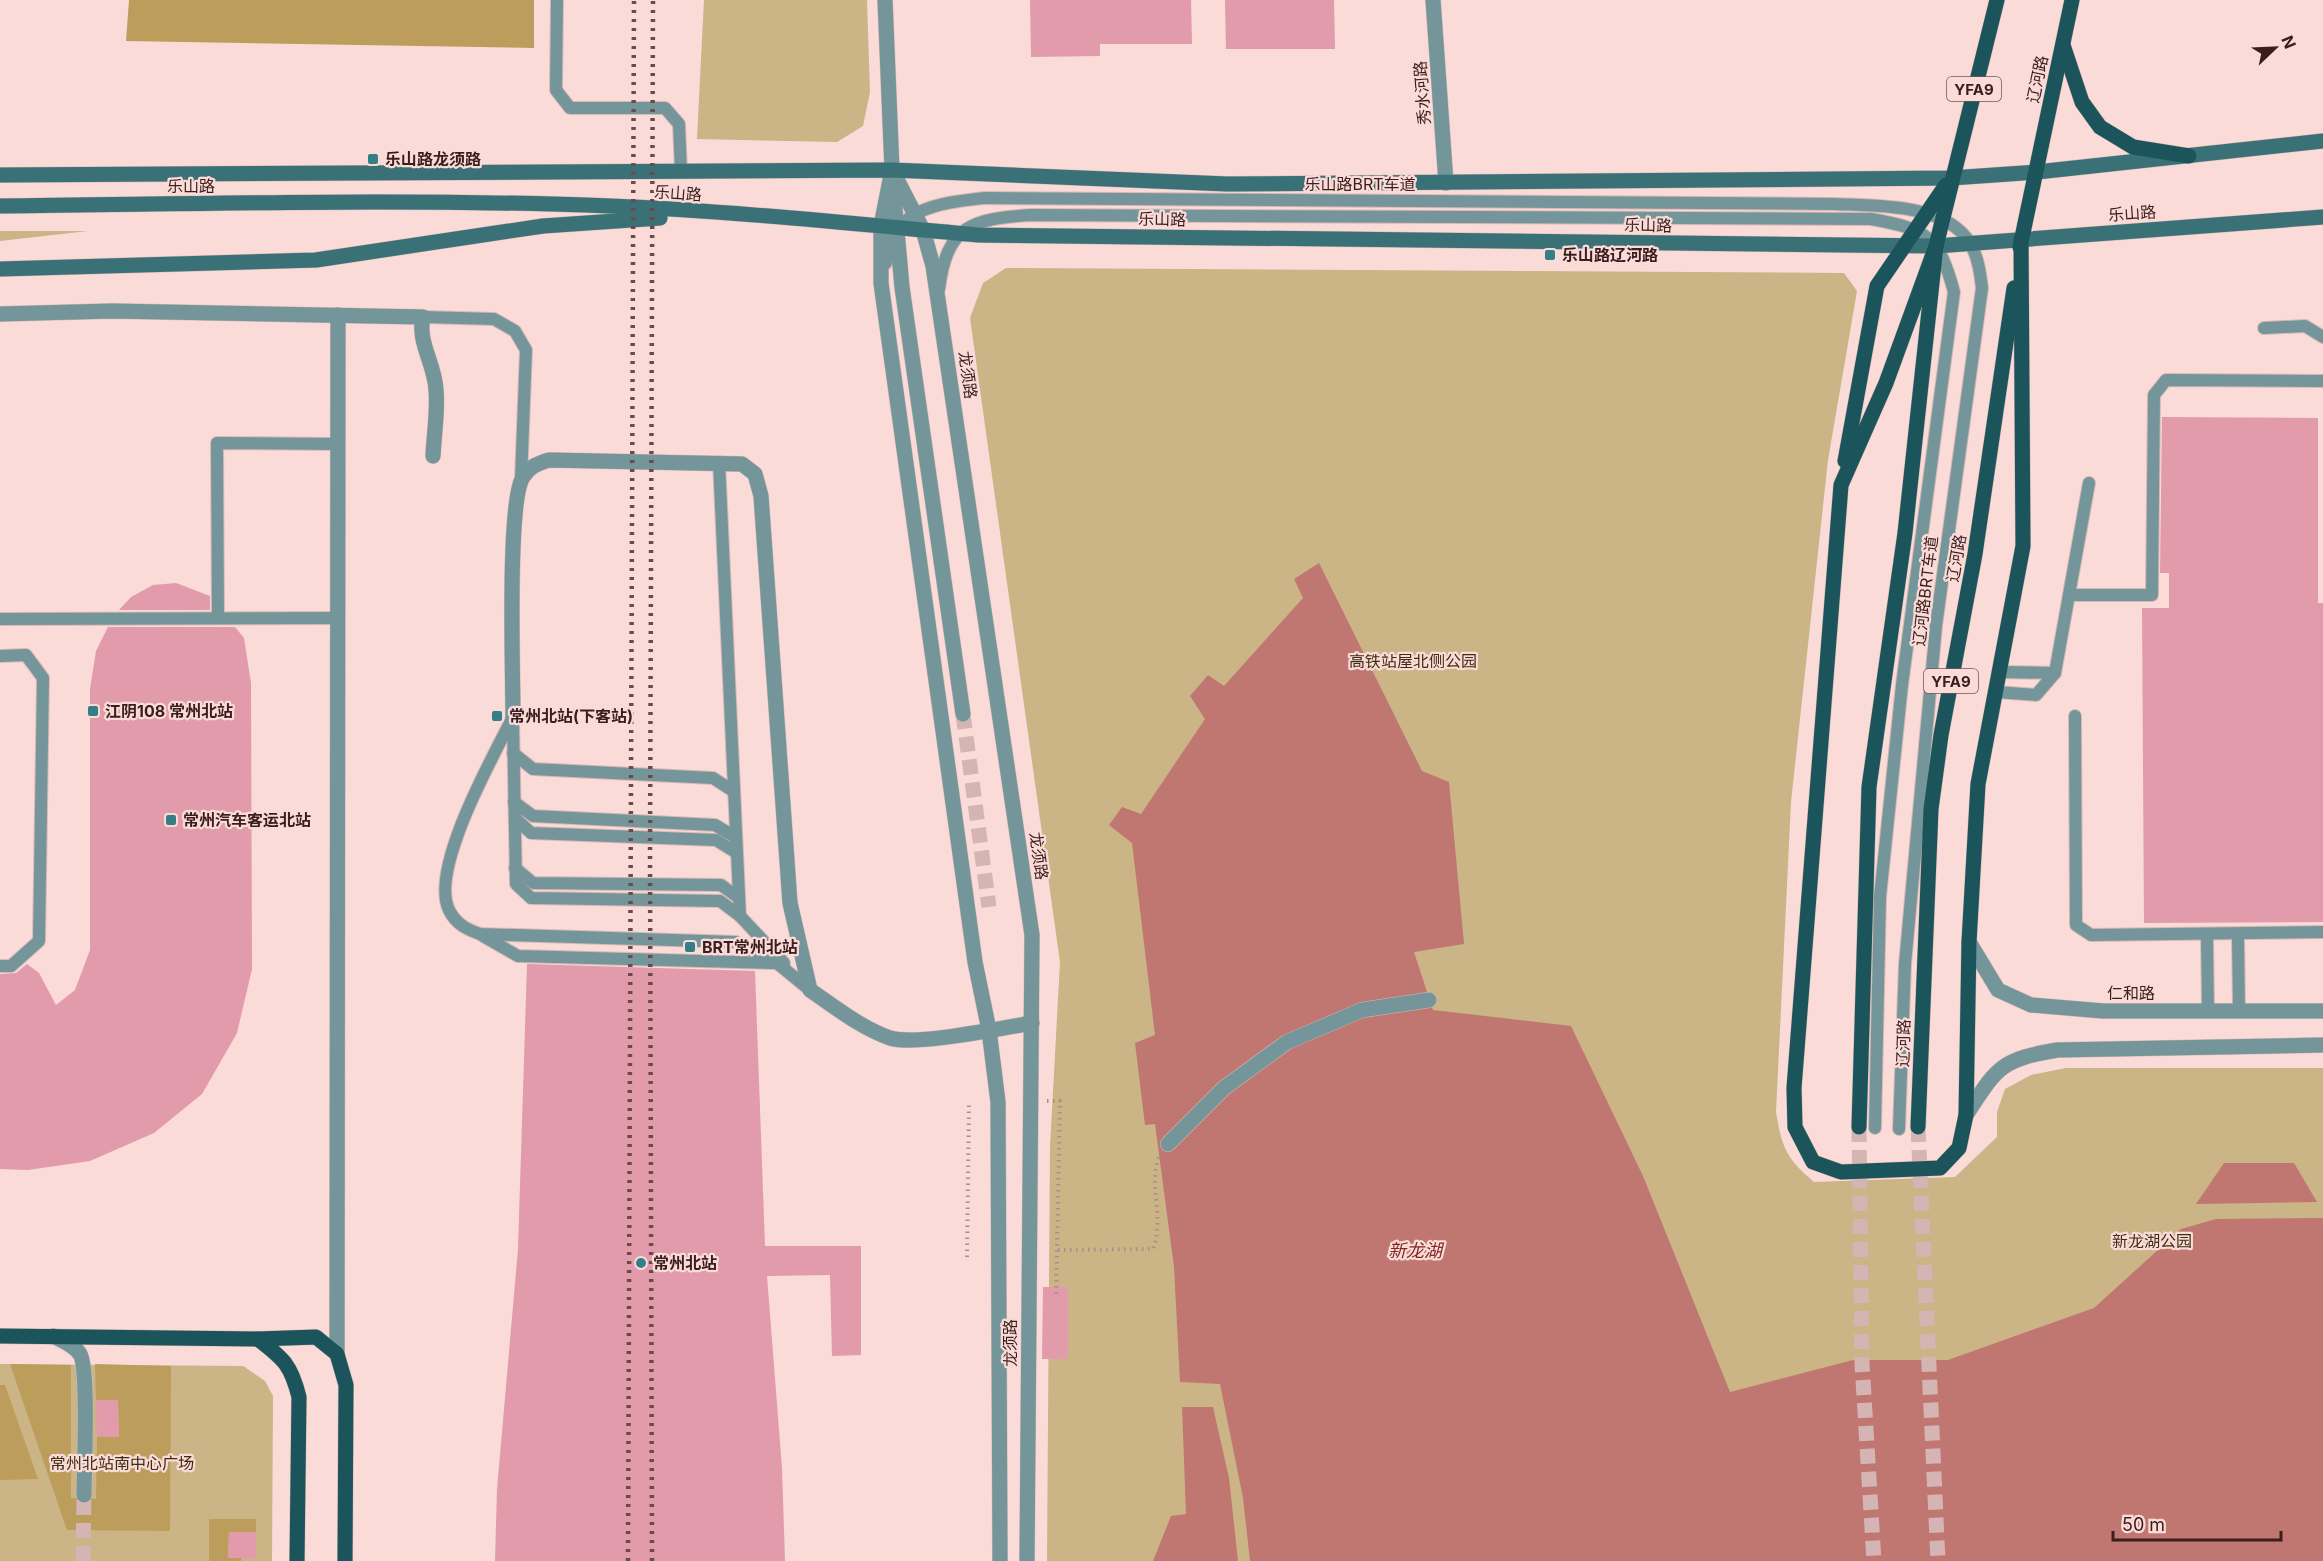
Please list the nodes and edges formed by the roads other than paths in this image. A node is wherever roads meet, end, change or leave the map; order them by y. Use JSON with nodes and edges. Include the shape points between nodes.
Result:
{"nodes":[{"id":1,"x":557,"y":0,"type":"edge"},
{"id":2,"x":885,"y":0,"type":"edge"},
{"id":3,"x":1433,"y":0,"type":"edge"},
{"id":4,"x":1997,"y":0,"type":"edge"},
{"id":5,"x":2072,"y":0,"type":"edge"},
{"id":6,"x":2063,"y":44,"type":"junction"},
{"id":7,"x":2323,"y":141,"type":"edge"},
{"id":8,"x":2189,"y":156,"type":"junction"},
{"id":9,"x":892,"y":170,"type":"junction"},
{"id":10,"x":681,"y":172,"type":"junction"},
{"id":11,"x":2037,"y":172,"type":"junction"},
{"id":12,"x":0,"y":175,"type":"edge"},
{"id":13,"x":1952,"y":178,"type":"junction"},
{"id":14,"x":1446,"y":183,"type":"junction"},
{"id":15,"x":0,"y":206,"type":"edge"},
{"id":16,"x":720,"y":213,"type":"junction"},
{"id":17,"x":915,"y":214,"type":"junction"},
{"id":18,"x":1926,"y":215,"type":"junction"},
{"id":19,"x":2323,"y":218,"type":"edge"},
{"id":20,"x":1942,"y":220,"type":"junction"},
{"id":21,"x":881,"y":226,"type":"junction"},
{"id":22,"x":1909,"y":227,"type":"junction"},
{"id":23,"x":898,"y":228,"type":"junction"},
{"id":24,"x":923,"y":230,"type":"junction"},
{"id":25,"x":958,"y":233,"type":"junction"},
{"id":26,"x":2021,"y":239,"type":"junction"},
{"id":27,"x":1970,"y":243,"type":"junction"},
{"id":28,"x":1905,"y":246,"type":"junction"},
{"id":29,"x":1936,"y":246,"type":"junction"},
{"id":30,"x":0,"y":269,"type":"edge"},
{"id":31,"x":938,"y":299,"type":"junction"},
{"id":32,"x":883,"y":300,"type":"junction"},
{"id":33,"x":0,"y":314,"type":"edge"},
{"id":34,"x":338,"y":315,"type":"junction"},
{"id":35,"x":423,"y":317,"type":"junction"},
{"id":36,"x":2264,"y":328,"type":"dead end"},
{"id":37,"x":2323,"y":337,"type":"edge"},
{"id":38,"x":2323,"y":381,"type":"edge"},
{"id":39,"x":338,"y":444,"type":"junction"},
{"id":40,"x":433,"y":456,"type":"dead end"},
{"id":41,"x":719,"y":462,"type":"junction"},
{"id":42,"x":521,"y":479,"type":"junction"},
{"id":43,"x":2089,"y":483,"type":"dead end"},
{"id":44,"x":1841,"y":484,"type":"junction"},
{"id":45,"x":2069,"y":595,"type":"junction"},
{"id":46,"x":218,"y":618,"type":"junction"},
{"id":47,"x":338,"y":618,"type":"junction"},
{"id":48,"x":0,"y":619,"type":"edge"},
{"id":49,"x":0,"y":656,"type":"edge"},
{"id":50,"x":1999,"y":672,"type":"junction"},
{"id":51,"x":2055,"y":673,"type":"junction"},
{"id":52,"x":1996,"y":692,"type":"junction"},
{"id":53,"x":963,"y":714,"type":"tunnel mouth"},
{"id":54,"x":2075,"y":716,"type":"dead end"},
{"id":55,"x":513,"y":717,"type":"junction"},
{"id":56,"x":513,"y":753,"type":"junction"},
{"id":57,"x":733,"y":791,"type":"junction"},
{"id":58,"x":514,"y":802,"type":"junction"},
{"id":59,"x":515,"y":818,"type":"junction"},
{"id":60,"x":735,"y":837,"type":"junction"},
{"id":61,"x":737,"y":853,"type":"junction"},
{"id":62,"x":515,"y":868,"type":"junction"},
{"id":63,"x":739,"y":898,"type":"junction"},
{"id":64,"x":740,"y":916,"type":"junction"},
{"id":65,"x":2323,"y":932,"type":"edge"},
{"id":66,"x":480,"y":934,"type":"junction"},
{"id":67,"x":2207,"y":934,"type":"junction"},
{"id":68,"x":2238,"y":934,"type":"junction"},
{"id":69,"x":1969,"y":942,"type":"junction"},
{"id":70,"x":777,"y":963,"type":"junction"},
{"id":71,"x":0,"y":966,"type":"edge"},
{"id":72,"x":810,"y":990,"type":"junction"},
{"id":73,"x":1429,"y":1000,"type":"dead end"},
{"id":74,"x":2208,"y":1011,"type":"junction"},
{"id":75,"x":2239,"y":1011,"type":"junction"},
{"id":76,"x":2323,"y":1011,"type":"edge"},
{"id":77,"x":1032,"y":1023,"type":"junction"},
{"id":78,"x":989,"y":1030,"type":"junction"},
{"id":79,"x":2323,"y":1045,"type":"edge"},
{"id":80,"x":1966,"y":1115,"type":"junction"},
{"id":81,"x":1918,"y":1127,"type":"tunnel mouth"},
{"id":82,"x":1867,"y":1128,"type":"joint"},
{"id":83,"x":1899,"y":1129,"type":"dead end"},
{"id":84,"x":1164,"y":1150,"type":"road end"},
{"id":85,"x":0,"y":1336,"type":"edge"},
{"id":86,"x":53,"y":1336,"type":"junction"},
{"id":87,"x":258,"y":1339,"type":"junction"},
{"id":88,"x":337,"y":1354,"type":"junction"},
{"id":89,"x":84,"y":1495,"type":"tunnel mouth"},
{"id":90,"x":297,"y":1561,"type":"edge"},
{"id":91,"x":345,"y":1561,"type":"edge"},
{"id":92,"x":1000,"y":1561,"type":"edge"},
{"id":93,"x":1027,"y":1561,"type":"edge"}],
"edges":[{"from":1,"to":10,"type":"lane","via":[[556,90],[570,108],[664,108],[679,124]]},
{"from":2,"to":9,"type":"street","name":"龙须路"},
{"from":3,"to":14,"type":"street","name":"秀水河路"},
{"from":4,"to":13,"type":"main road","number":"YFA9"},
{"from":5,"to":6,"type":"main road","name":"辽河路","number":"YFA9"},
{"from":6,"to":8,"type":"main road","via":[[2082,102],[2100,127],[2133,147]]},
{"from":6,"to":11,"type":"main road","name":"辽河路","number":"YFA9"},
{"from":7,"to":8,"type":"main road","name":"乐山路"},
{"from":8,"to":11,"type":"main road","name":"乐山路"},
{"from":9,"to":10,"type":"main road","name":"乐山路"},
{"from":9,"to":14,"type":"main road","name":"乐山路","via":[[1227,184]]},
{"from":9,"to":17,"type":"street","name":"龙须路"},
{"from":9,"to":21,"type":"street","name":"龙须路"},
{"from":9,"to":23,"type":"street"},
{"from":10,"to":12,"type":"main road","name":"乐山路"},
{"from":11,"to":13,"type":"main road","name":"乐山路"},
{"from":11,"to":26,"type":"main road","name":"辽河路","number":"YFA9"},
{"from":13,"to":14,"type":"main road","name":"乐山路"},
{"from":13,"to":18,"type":"main road"},
{"from":13,"to":20,"type":"main road","number":"YFA9"},
{"from":15,"to":16,"type":"main road","name":"乐山路","via":[[348,203],[610,207]]},
{"from":16,"to":21,"type":"main road","name":"乐山路"},
{"from":16,"to":30,"type":"main road","via":[[543,226],[316,260]]},
{"from":17,"to":18,"type":"lane","name":"乐山路BRT车道","via":[[946,202],[984,198],[1835,204],[1905,208]]},
{"from":17,"to":23,"type":"lane","name":"乐山路BRT车道"},
{"from":17,"to":24,"type":"street","name":"龙须路"},
{"from":18,"to":20,"type":"lane"},
{"from":18,"to":22,"type":"main road"},
{"from":19,"to":26,"type":"main road","name":"乐山路"},
{"from":20,"to":27,"type":"lane"},
{"from":20,"to":29,"type":"main road","number":"YFA9"},
{"from":21,"to":23,"type":"main road","name":"乐山路"},
{"from":21,"to":32,"type":"street","name":"龙须路"},
{"from":22,"to":25,"type":"lane","name":"乐山路BRT车道","via":[[1871,219],[1831,218],[1032,215],[990,218]]},
{"from":22,"to":28,"type":"main road"},
{"from":22,"to":29,"type":"lane","name":"辽河路BRT车道","via":[[1928,236]]},
{"from":23,"to":24,"type":"main road","name":"乐山路"},
{"from":23,"to":32,"type":"lane","name":"乐山路BRT车道","via":[[887,251]]},
{"from":23,"to":53,"type":"street","via":[[902,287]]},
{"from":24,"to":25,"type":"main road","name":"乐山路"},
{"from":24,"to":31,"type":"street","name":"龙须路"},
{"from":25,"to":28,"type":"main road","name":"乐山路"},
{"from":25,"to":31,"type":"lane","via":[[942,267]]},
{"from":26,"to":27,"type":"main road","name":"乐山路"},
{"from":26,"to":50,"type":"main road","via":[[2023,546]]},
{"from":26,"to":81,"type":"main road","name":"辽河路","number":"YFA9","via":[[1976,554],[1941,735],[1931,809]]},
{"from":27,"to":29,"type":"main road","name":"乐山路"},
{"from":27,"to":83,"type":"lane","name":"辽河路BRT车道","via":[[1982,288],[1936,626],[1905,964]]},
{"from":28,"to":29,"type":"main road","name":"乐山路"},
{"from":28,"to":44,"type":"main road","via":[[1877,286]]},
{"from":29,"to":44,"type":"main road","via":[[1886,383]]},
{"from":29,"to":82,"type":"main road","number":"YFA9","via":[[1905,533],[1869,787]]},
{"from":29,"to":82,"type":"lane","name":"辽河路BRT车道","via":[[1954,292],[1902,685],[1880,897]]},
{"from":31,"to":77,"type":"street","name":"龙须路","via":[[1032,934]]},
{"from":32,"to":78,"type":"street","name":"龙须路","via":[[975,962]]},
{"from":33,"to":34,"type":"street","via":[[112,310]]},
{"from":34,"to":35,"type":"street"},
{"from":34,"to":39,"type":"street"},
{"from":35,"to":40,"type":"street","via":[[420,331],[436,389]]},
{"from":35,"to":42,"type":"lane","via":[[494,319],[515,331],[526,350]]},
{"from":36,"to":37,"type":"lane","via":[[2305,326]]},
{"from":38,"to":45,"type":"lane","via":[[2166,380],[2154,395],[2152,595]]},
{"from":39,"to":46,"type":"lane","via":[[217,443]]},
{"from":39,"to":47,"type":"street"},
{"from":41,"to":42,"type":"street","via":[[549,460],[532,465]]},
{"from":41,"to":57,"type":"lane"},
{"from":41,"to":72,"type":"street","via":[[742,464],[755,474],[761,496],[790,903]]},
{"from":42,"to":55,"type":"street","via":[[514,517]]},
{"from":43,"to":45,"type":"lane"},
{"from":44,"to":80,"type":"main road","via":[[1816,776],[1794,1088],[1795,1127],[1813,1162],[1841,1172],[1940,1168],[1959,1148]]},
{"from":45,"to":51,"type":"lane"},
{"from":46,"to":47,"type":"lane"},
{"from":46,"to":48,"type":"lane"},
{"from":47,"to":88,"type":"street"},
{"from":49,"to":71,"type":"lane","via":[[26,655],[43,678],[39,941],[11,966]]},
{"from":50,"to":51,"type":"lane"},
{"from":50,"to":52,"type":"main road"},
{"from":51,"to":52,"type":"lane","via":[[2036,694]]},
{"from":52,"to":69,"type":"main road","via":[[1978,784]]},
{"from":54,"to":67,"type":"lane","via":[[2076,925],[2091,934]]},
{"from":55,"to":56,"type":"lane"},
{"from":55,"to":66,"type":"lane","via":[[464,815],[446,877],[447,908],[461,927]]},
{"from":56,"to":57,"type":"lane","via":[[533,769],[713,778]]},
{"from":56,"to":58,"type":"lane"},
{"from":57,"to":60,"type":"lane"},
{"from":58,"to":59,"type":"lane"},
{"from":58,"to":60,"type":"lane","via":[[533,816],[715,825]]},
{"from":59,"to":61,"type":"lane","via":[[531,833],[716,840]]},
{"from":59,"to":62,"type":"lane"},
{"from":60,"to":61,"type":"lane"},
{"from":61,"to":63,"type":"lane"},
{"from":62,"to":63,"type":"lane","via":[[533,883],[721,885]]},
{"from":62,"to":64,"type":"lane","via":[[516,884],[531,898],[720,901]]},
{"from":63,"to":64,"type":"lane"},
{"from":64,"to":72,"type":"lane"},
{"from":65,"to":68,"type":"lane"},
{"from":66,"to":70,"type":"lane","via":[[736,942]]},
{"from":66,"to":70,"type":"lane","via":[[518,956]]},
{"from":67,"to":68,"type":"lane"},
{"from":67,"to":74,"type":"lane"},
{"from":68,"to":75,"type":"lane"},
{"from":69,"to":74,"type":"street","name":"仁和路","via":[[1998,990],[2031,1005],[2103,1011]]},
{"from":69,"to":80,"type":"main road"},
{"from":70,"to":72,"type":"lane"},
{"from":72,"to":78,"type":"street","via":[[860,1024],[891,1038],[931,1038]]},
{"from":73,"to":84,"type":"street","via":[[1362,1010],[1287,1042],[1224,1088]]},
{"from":74,"to":75,"type":"street","name":"仁和路"},
{"from":75,"to":76,"type":"street","name":"仁和路"},
{"from":77,"to":78,"type":"street"},
{"from":77,"to":93,"type":"street","name":"龙须路"},
{"from":78,"to":92,"type":"street","name":"龙须路","via":[[998,1102]]},
{"from":79,"to":80,"type":"street","via":[[2057,1050],[2032,1054],[2005,1063]]},
{"from":85,"to":86,"type":"main road"},
{"from":86,"to":87,"type":"main road"},
{"from":86,"to":89,"type":"street","via":[[81,1355]]},
{"from":87,"to":88,"type":"main road","via":[[316,1337]]},
{"from":87,"to":90,"type":"main road","via":[[293,1371],[298,1397]]},
{"from":88,"to":91,"type":"main road","via":[[346,1385]]}]}
